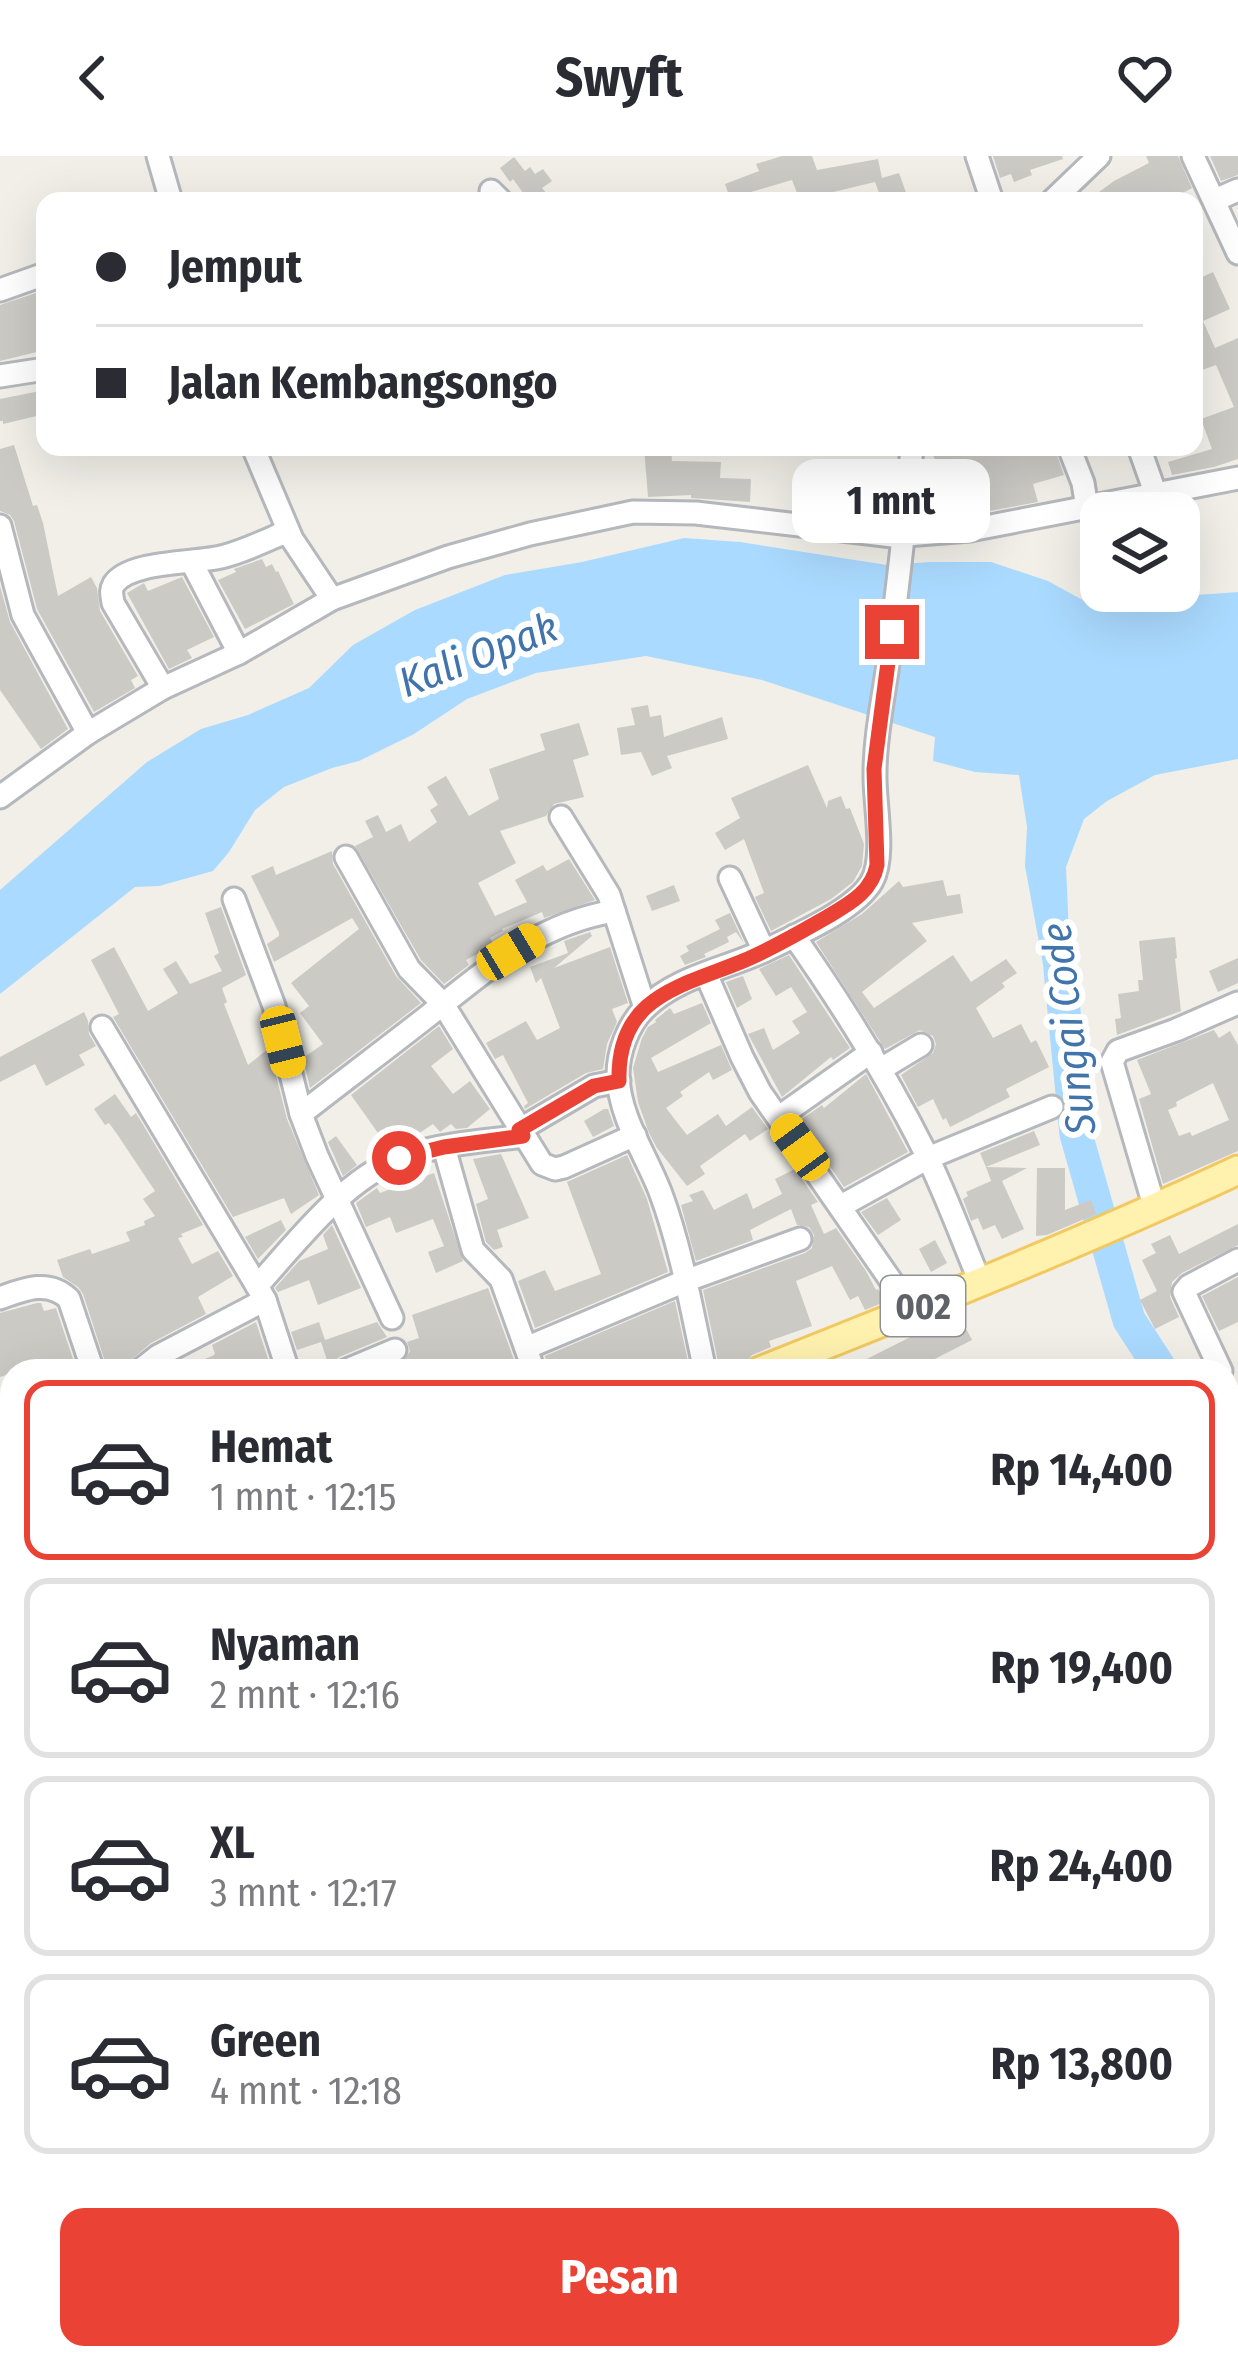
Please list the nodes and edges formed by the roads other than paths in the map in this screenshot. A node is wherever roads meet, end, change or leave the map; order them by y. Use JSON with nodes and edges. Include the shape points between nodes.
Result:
{"nodes":[{"id":1,"x":158,"y":156,"type":"edge"},
{"id":2,"x":976,"y":156,"type":"edge"},
{"id":3,"x":1099,"y":156,"type":"edge"},
{"id":4,"x":1193,"y":156,"type":"edge"},
{"id":5,"x":1238,"y":190,"type":"edge"},
{"id":6,"x":168,"y":192,"type":"edge"},
{"id":7,"x":989,"y":192,"type":"edge"},
{"id":8,"x":1062,"y":192,"type":"edge"},
{"id":9,"x":1215,"y":200,"type":"junction"},
{"id":10,"x":1238,"y":253,"type":"edge"},
{"id":11,"x":36,"y":277,"type":"edge"},
{"id":12,"x":0,"y":290,"type":"edge"},
{"id":13,"x":36,"y":370,"type":"edge"},
{"id":14,"x":0,"y":376,"type":"edge"},
{"id":15,"x":257,"y":456,"type":"edge"},
{"id":16,"x":911,"y":456,"type":"edge"},
{"id":17,"x":1072,"y":456,"type":"edge"},
{"id":18,"x":1142,"y":456,"type":"edge"},
{"id":19,"x":1238,"y":478,"type":"edge"},
{"id":20,"x":1085,"y":492,"type":"edge"},
{"id":21,"x":1155,"y":492,"type":"edge"},
{"id":22,"x":1170,"y":492,"type":"edge"},
{"id":23,"x":1080,"y":509,"type":"edge"},
{"id":24,"x":0,"y":526,"type":"edge"},
{"id":25,"x":288,"y":531,"type":"junction"},
{"id":26,"x":904,"y":538,"type":"junction"},
{"id":27,"x":192,"y":563,"type":"junction"},
{"id":28,"x":332,"y":599,"type":"junction"},
{"id":29,"x":10,"y":609,"type":"edge"},
{"id":30,"x":239,"y":652,"type":"junction"},
{"id":31,"x":163,"y":688,"type":"junction"},
{"id":32,"x":88,"y":733,"type":"junction"},
{"id":33,"x":0,"y":797,"type":"edge"},
{"id":34,"x":561,"y":818,"type":"dead end"},
{"id":35,"x":346,"y":857,"type":"dead end"},
{"id":36,"x":730,"y":878,"type":"dead end"},
{"id":37,"x":234,"y":899,"type":"dead end"},
{"id":38,"x":614,"y":911,"type":"junction"},
{"id":39,"x":794,"y":936,"type":"junction"},
{"id":40,"x":764,"y":951,"type":"junction"},
{"id":41,"x":706,"y":974,"type":"junction"},
{"id":42,"x":1238,"y":1003,"type":"edge"},
{"id":43,"x":443,"y":1004,"type":"junction"},
{"id":44,"x":645,"y":1008,"type":"junction"},
{"id":45,"x":102,"y":1028,"type":"dead end"},
{"id":46,"x":921,"y":1045,"type":"dead end"},
{"id":47,"x":876,"y":1061,"type":"junction"},
{"id":48,"x":619,"y":1081,"type":"junction"},
{"id":49,"x":1052,"y":1107,"type":"dead end"},
{"id":50,"x":301,"y":1114,"type":"junction"},
{"id":51,"x":778,"y":1117,"type":"junction"},
{"id":52,"x":521,"y":1133,"type":"junction"},
{"id":53,"x":634,"y":1135,"type":"junction"},
{"id":54,"x":444,"y":1147,"type":"junction"},
{"id":55,"x":928,"y":1158,"type":"junction"},
{"id":56,"x":1238,"y":1170,"type":"edge"},
{"id":57,"x":337,"y":1199,"type":"junction"},
{"id":58,"x":842,"y":1205,"type":"junction"},
{"id":59,"x":1155,"y":1208,"type":"junction"},
{"id":60,"x":800,"y":1239,"type":"dead end"},
{"id":61,"x":1238,"y":1260,"type":"edge"},
{"id":62,"x":686,"y":1281,"type":"junction"},
{"id":63,"x":980,"y":1282,"type":"junction"},
{"id":64,"x":261,"y":1293,"type":"junction"},
{"id":65,"x":0,"y":1298,"type":"edge"},
{"id":66,"x":912,"y":1311,"type":"junction"},
{"id":67,"x":392,"y":1318,"type":"dead end"},
{"id":68,"x":526,"y":1348,"type":"junction"},
{"id":69,"x":395,"y":1350,"type":"dead end"},
{"id":70,"x":89,"y":1359,"type":"edge"},
{"id":71,"x":154,"y":1359,"type":"edge"},
{"id":72,"x":284,"y":1359,"type":"edge"},
{"id":73,"x":374,"y":1359,"type":"edge"},
{"id":74,"x":530,"y":1359,"type":"edge"},
{"id":75,"x":702,"y":1359,"type":"edge"},
{"id":76,"x":790,"y":1359,"type":"edge"},
{"id":77,"x":1215,"y":1359,"type":"edge"}],
"edges":[{"from":1,"to":6,"type":"street"},
{"from":2,"to":7,"type":"street"},
{"from":3,"to":8,"type":"street"},
{"from":4,"to":9,"type":"street"},
{"from":5,"to":9,"type":"street"},
{"from":9,"to":10,"type":"street"},
{"from":11,"to":12,"type":"street"},
{"from":13,"to":14,"type":"street"},
{"from":15,"to":25,"type":"street"},
{"from":16,"to":26,"type":"street"},
{"from":17,"to":20,"type":"street"},
{"from":18,"to":21,"type":"street"},
{"from":19,"to":22,"type":"street"},
{"from":23,"to":26,"type":"street"},
{"from":24,"to":29,"type":"street"},
{"from":25,"to":27,"type":"street"},
{"from":25,"to":28,"type":"street"},
{"from":26,"to":28,"type":"street","via":[[633,512],[448,557]]},
{"from":26,"to":39,"type":"street","via":[[874,769],[875,876],[849,904]]},
{"from":27,"to":30,"type":"street"},
{"from":27,"to":31,"type":"street","via":[[126,574],[111,593]]},
{"from":28,"to":30,"type":"street"},
{"from":29,"to":32,"type":"street"},
{"from":30,"to":31,"type":"street"},
{"from":31,"to":32,"type":"street"},
{"from":32,"to":33,"type":"street"},
{"from":34,"to":38,"type":"street"},
{"from":35,"to":43,"type":"street","via":[[409,969]]},
{"from":36,"to":40,"type":"street"},
{"from":37,"to":50,"type":"street","via":[[274,1006]]},
{"from":38,"to":43,"type":"street","via":[[546,932]]},
{"from":38,"to":44,"type":"street"},
{"from":39,"to":40,"type":"street"},
{"from":39,"to":47,"type":"street"},
{"from":40,"to":41,"type":"street"},
{"from":41,"to":44,"type":"street"},
{"from":41,"to":51,"type":"street"},
{"from":42,"to":59,"type":"street","via":[[1114,1056]]},
{"from":43,"to":50,"type":"street"},
{"from":43,"to":52,"type":"street"},
{"from":44,"to":48,"type":"street","via":[[626,1035]]},
{"from":45,"to":64,"type":"street"},
{"from":46,"to":47,"type":"street"},
{"from":47,"to":51,"type":"street"},
{"from":47,"to":55,"type":"street"},
{"from":48,"to":52,"type":"street","via":[[594,1086]]},
{"from":48,"to":53,"type":"street"},
{"from":49,"to":55,"type":"street"},
{"from":50,"to":57,"type":"street"},
{"from":51,"to":58,"type":"street"},
{"from":52,"to":53,"type":"street","via":[[542,1164],[555,1169]]},
{"from":52,"to":54,"type":"street"},
{"from":53,"to":62,"type":"street"},
{"from":54,"to":57,"type":"street","via":[[392,1162]]},
{"from":54,"to":68,"type":"street","via":[[473,1250],[501,1280]]},
{"from":55,"to":58,"type":"street"},
{"from":55,"to":63,"type":"street"},
{"from":56,"to":59,"type":"main road","number":"002"},
{"from":57,"to":64,"type":"street"},
{"from":57,"to":67,"type":"street"},
{"from":58,"to":66,"type":"street"},
{"from":59,"to":63,"type":"main road","number":"002"},
{"from":60,"to":62,"type":"street"},
{"from":61,"to":77,"type":"street","via":[[1184,1292]]},
{"from":62,"to":68,"type":"street"},
{"from":62,"to":75,"type":"street"},
{"from":63,"to":66,"type":"main road","number":"002"},
{"from":64,"to":71,"type":"street"},
{"from":64,"to":72,"type":"street"},
{"from":65,"to":70,"type":"street","via":[[22,1289],[63,1292]]},
{"from":66,"to":76,"type":"main road","number":"002"},
{"from":68,"to":74,"type":"street"},
{"from":69,"to":73,"type":"street"}]}
